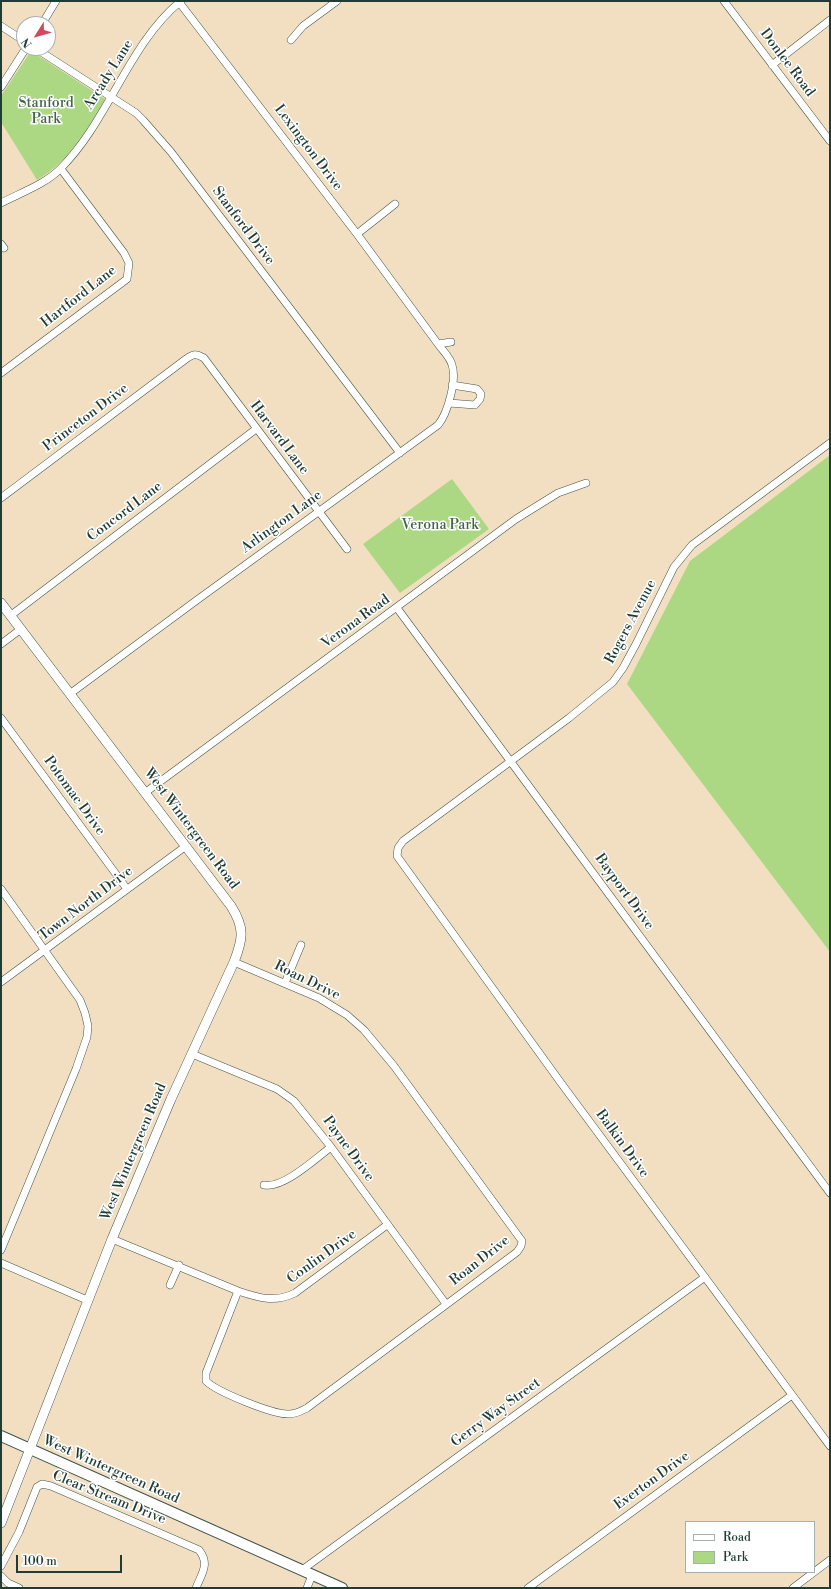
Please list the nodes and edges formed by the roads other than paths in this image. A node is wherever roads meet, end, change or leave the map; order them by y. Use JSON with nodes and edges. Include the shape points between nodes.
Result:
{"nodes":[{"id":1,"x":56,"y":1,"type":"edge"},
{"id":2,"x":336,"y":1,"type":"edge"},
{"id":3,"x":724,"y":1,"type":"edge"},
{"id":4,"x":180,"y":2,"type":"edge"},
{"id":5,"x":47,"y":16,"type":"edge"},
{"id":6,"x":830,"y":20,"type":"edge"},
{"id":7,"x":1,"y":26,"type":"edge"},
{"id":8,"x":16,"y":36,"type":"edge"},
{"id":9,"x":291,"y":40,"type":"dead end"},
{"id":10,"x":21,"y":56,"type":"edge"},
{"id":11,"x":47,"y":56,"type":"edge"},
{"id":12,"x":772,"y":65,"type":"junction"},
{"id":13,"x":1,"y":87,"type":"edge"},
{"id":14,"x":112,"y":98,"type":"junction"},
{"id":15,"x":830,"y":140,"type":"edge"},
{"id":16,"x":61,"y":169,"type":"junction"},
{"id":17,"x":1,"y":203,"type":"edge"},
{"id":18,"x":395,"y":204,"type":"dead end"},
{"id":19,"x":357,"y":234,"type":"junction"},
{"id":20,"x":414,"y":311,"type":"joint"},
{"id":21,"x":451,"y":342,"type":"dead end"},
{"id":22,"x":438,"y":344,"type":"junction"},
{"id":23,"x":186,"y":359,"type":"joint"},
{"id":24,"x":1,"y":373,"type":"edge"},
{"id":25,"x":452,"y":385,"type":"junction"},
{"id":26,"x":449,"y":403,"type":"junction"},
{"id":27,"x":256,"y":430,"type":"junction"},
{"id":28,"x":830,"y":443,"type":"edge"},
{"id":29,"x":400,"y":453,"type":"junction"},
{"id":30,"x":586,"y":483,"type":"dead end"},
{"id":31,"x":1,"y":498,"type":"edge"},
{"id":32,"x":318,"y":512,"type":"junction"},
{"id":33,"x":347,"y":549,"type":"dead end"},
{"id":34,"x":1,"y":603,"type":"edge"},
{"id":35,"x":397,"y":608,"type":"junction"},
{"id":36,"x":10,"y":616,"type":"junction"},
{"id":37,"x":21,"y":629,"type":"junction"},
{"id":38,"x":1,"y":644,"type":"edge"},
{"id":39,"x":71,"y":693,"type":"junction"},
{"id":40,"x":1,"y":718,"type":"edge"},
{"id":41,"x":510,"y":760,"type":"junction"},
{"id":42,"x":146,"y":792,"type":"junction"},
{"id":43,"x":186,"y":846,"type":"junction"},
{"id":44,"x":396,"y":856,"type":"joint"},
{"id":45,"x":1,"y":889,"type":"edge"},
{"id":46,"x":127,"y":889,"type":"junction"},
{"id":47,"x":301,"y":945,"type":"dead end"},
{"id":48,"x":45,"y":950,"type":"junction"},
{"id":49,"x":234,"y":962,"type":"junction"},
{"id":50,"x":1,"y":982,"type":"edge"},
{"id":51,"x":285,"y":983,"type":"junction"},
{"id":52,"x":192,"y":1054,"type":"junction"},
{"id":53,"x":331,"y":1147,"type":"junction"},
{"id":54,"x":264,"y":1185,"type":"dead end"},
{"id":55,"x":830,"y":1193,"type":"edge"},
{"id":56,"x":387,"y":1225,"type":"junction"},
{"id":57,"x":112,"y":1239,"type":"junction"},
{"id":58,"x":1,"y":1250,"type":"edge"},
{"id":59,"x":1,"y":1262,"type":"edge"},
{"id":60,"x":179,"y":1265,"type":"junction"},
{"id":61,"x":705,"y":1277,"type":"junction"},
{"id":62,"x":170,"y":1286,"type":"dead end"},
{"id":63,"x":238,"y":1290,"type":"junction"},
{"id":64,"x":87,"y":1300,"type":"junction"},
{"id":65,"x":446,"y":1304,"type":"junction"},
{"id":66,"x":792,"y":1394,"type":"junction"},
{"id":67,"x":1,"y":1436,"type":"edge"},
{"id":68,"x":830,"y":1446,"type":"edge"},
{"id":69,"x":31,"y":1450,"type":"junction"},
{"id":70,"x":1,"y":1523,"type":"edge"},
{"id":71,"x":830,"y":1560,"type":"edge"},
{"id":72,"x":1,"y":1566,"type":"edge"},
{"id":73,"x":302,"y":1570,"type":"junction"},
{"id":74,"x":815,"y":1571,"type":"edge"},
{"id":75,"x":813,"y":1573,"type":"edge"},
{"id":76,"x":312,"y":1575,"type":"junction"},
{"id":77,"x":1,"y":1576,"type":"edge"},
{"id":78,"x":19,"y":1588,"type":"edge"},
{"id":79,"x":196,"y":1588,"type":"edge"},
{"id":80,"x":307,"y":1588,"type":"edge"},
{"id":81,"x":342,"y":1588,"type":"edge"},
{"id":82,"x":528,"y":1588,"type":"edge"},
{"id":83,"x":793,"y":1588,"type":"edge"}],
"edges":[{"from":1,"to":5,"type":"street"},
{"from":2,"to":9,"type":"street","via":[[303,26]]},
{"from":3,"to":12,"type":"street","name":"Donlee Road"},
{"from":4,"to":14,"type":"street","name":"Arcady Lane","via":[[158,22]]},
{"from":4,"to":19,"type":"street","name":"Lexington Drive"},
{"from":6,"to":12,"type":"street"},
{"from":7,"to":8,"type":"street"},
{"from":10,"to":13,"type":"street"},
{"from":11,"to":14,"type":"street","name":"Stanford Drive"},
{"from":12,"to":15,"type":"street","name":"Donlee Road"},
{"from":14,"to":16,"type":"street","name":"Arcady Lane"},
{"from":14,"to":29,"type":"street","name":"Stanford Drive","via":[[144,120],[171,152]]},
{"from":16,"to":17,"type":"street","name":"Arcady Lane"},
{"from":16,"to":24,"type":"street","name":"Hartford Lane","via":[[124,253],[129,263],[127,279]]},
{"from":18,"to":19,"type":"street"},
{"from":19,"to":20,"type":"street","name":"Lexington Drive"},
{"from":20,"to":22,"type":"street","name":"Arlington Lane"},
{"from":21,"to":22,"type":"street"},
{"from":22,"to":25,"type":"street","name":"Arlington Lane","via":[[453,367]]},
{"from":23,"to":27,"type":"street","name":"Harvard Lane","via":[[193,354],[204,358]]},
{"from":23,"to":31,"type":"street","name":"Princeton Drive"},
{"from":25,"to":26,"type":"street","name":"Arlington Lane"},
{"from":25,"to":26,"type":"street","via":[[477,389],[481,394],[475,405]]},
{"from":26,"to":29,"type":"street","name":"Arlington Lane","via":[[446,415],[438,425]]},
{"from":27,"to":32,"type":"street","name":"Harvard Lane"},
{"from":27,"to":36,"type":"street","name":"Concord Lane"},
{"from":28,"to":41,"type":"street","name":"Rogers Avenue","via":[[692,544],[674,567],[636,644],[613,682],[569,718]]},
{"from":29,"to":32,"type":"street","name":"Arlington Lane"},
{"from":30,"to":35,"type":"street","name":"Verona Road","via":[[558,493],[516,519]]},
{"from":32,"to":33,"type":"street","name":"Harvard Lane"},
{"from":32,"to":39,"type":"street","name":"Arlington Lane"},
{"from":34,"to":36,"type":"street","name":"West Wintergreen Road"},
{"from":35,"to":41,"type":"street","name":"Bayport Drive"},
{"from":35,"to":42,"type":"street","name":"Verona Road"},
{"from":36,"to":37,"type":"street","name":"West Wintergreen Road"},
{"from":37,"to":38,"type":"street"},
{"from":37,"to":39,"type":"street","name":"West Wintergreen Road"},
{"from":39,"to":42,"type":"street","name":"West Wintergreen Road"},
{"from":40,"to":46,"type":"street","name":"Potomac Drive"},
{"from":41,"to":44,"type":"street","name":"Rogers Avenue","via":[[403,841]]},
{"from":41,"to":55,"type":"street","name":"Bayport Drive"},
{"from":42,"to":43,"type":"street","name":"West Wintergreen Road"},
{"from":43,"to":46,"type":"street","name":"Town North Drive"},
{"from":43,"to":49,"type":"street","name":"West Wintergreen Road","via":[[239,919],[242,929]]},
{"from":44,"to":61,"type":"street","name":"Balkin Drive"},
{"from":45,"to":48,"type":"street"},
{"from":46,"to":48,"type":"street","name":"Town North Drive"},
{"from":47,"to":51,"type":"street"},
{"from":48,"to":50,"type":"street","name":"Town North Drive"},
{"from":48,"to":58,"type":"street","via":[[84,1006],[88,1026],[87,1037]]},
{"from":49,"to":51,"type":"street","name":"Roan Drive"},
{"from":49,"to":52,"type":"street","name":"West Wintergreen Road"},
{"from":51,"to":65,"type":"street","name":"Roan Drive","via":[[319,998],[347,1015],[364,1030],[394,1066],[522,1241],[517,1252]]},
{"from":52,"to":53,"type":"street","name":"Payne Drive","via":[[286,1095],[300,1107]]},
{"from":52,"to":57,"type":"street","name":"West Wintergreen Road"},
{"from":53,"to":54,"type":"street","via":[[281,1183]]},
{"from":53,"to":56,"type":"street","name":"Payne Drive"},
{"from":56,"to":63,"type":"street","name":"Conlin Drive","via":[[286,1297],[268,1300]]},
{"from":56,"to":65,"type":"street","name":"Payne Drive"},
{"from":57,"to":60,"type":"street","name":"Conlin Drive"},
{"from":57,"to":64,"type":"street","name":"West Wintergreen Road"},
{"from":59,"to":64,"type":"street"},
{"from":60,"to":62,"type":"street"},
{"from":60,"to":63,"type":"street","name":"Conlin Drive"},
{"from":61,"to":66,"type":"street","name":"Balkin Drive"},
{"from":61,"to":73,"type":"street","name":"Gerry Way Street"},
{"from":63,"to":65,"type":"street","name":"Roan Drive","via":[[206,1373],[206,1382],[250,1403],[282,1414],[291,1414],[307,1408]]},
{"from":64,"to":69,"type":"street","name":"West Wintergreen Road"},
{"from":66,"to":68,"type":"street","name":"Balkin Drive"},
{"from":66,"to":82,"type":"street","name":"Everton Drive"},
{"from":67,"to":69,"type":"main road"},
{"from":69,"to":70,"type":"street"},
{"from":69,"to":73,"type":"main road","name":"West Wintergreen Road"},
{"from":71,"to":74,"type":"street"},
{"from":72,"to":79,"type":"street","name":"Clear Stream Drive","via":[[19,1532],[37,1487],[42,1484],[199,1550],[204,1556],[205,1565]]},
{"from":73,"to":76,"type":"main road","name":"West Wintergreen Road"},
{"from":75,"to":83,"type":"street"},
{"from":76,"to":80,"type":"street"},
{"from":76,"to":81,"type":"main road","name":"West Wintergreen Road"},
{"from":77,"to":78,"type":"street"}]}
